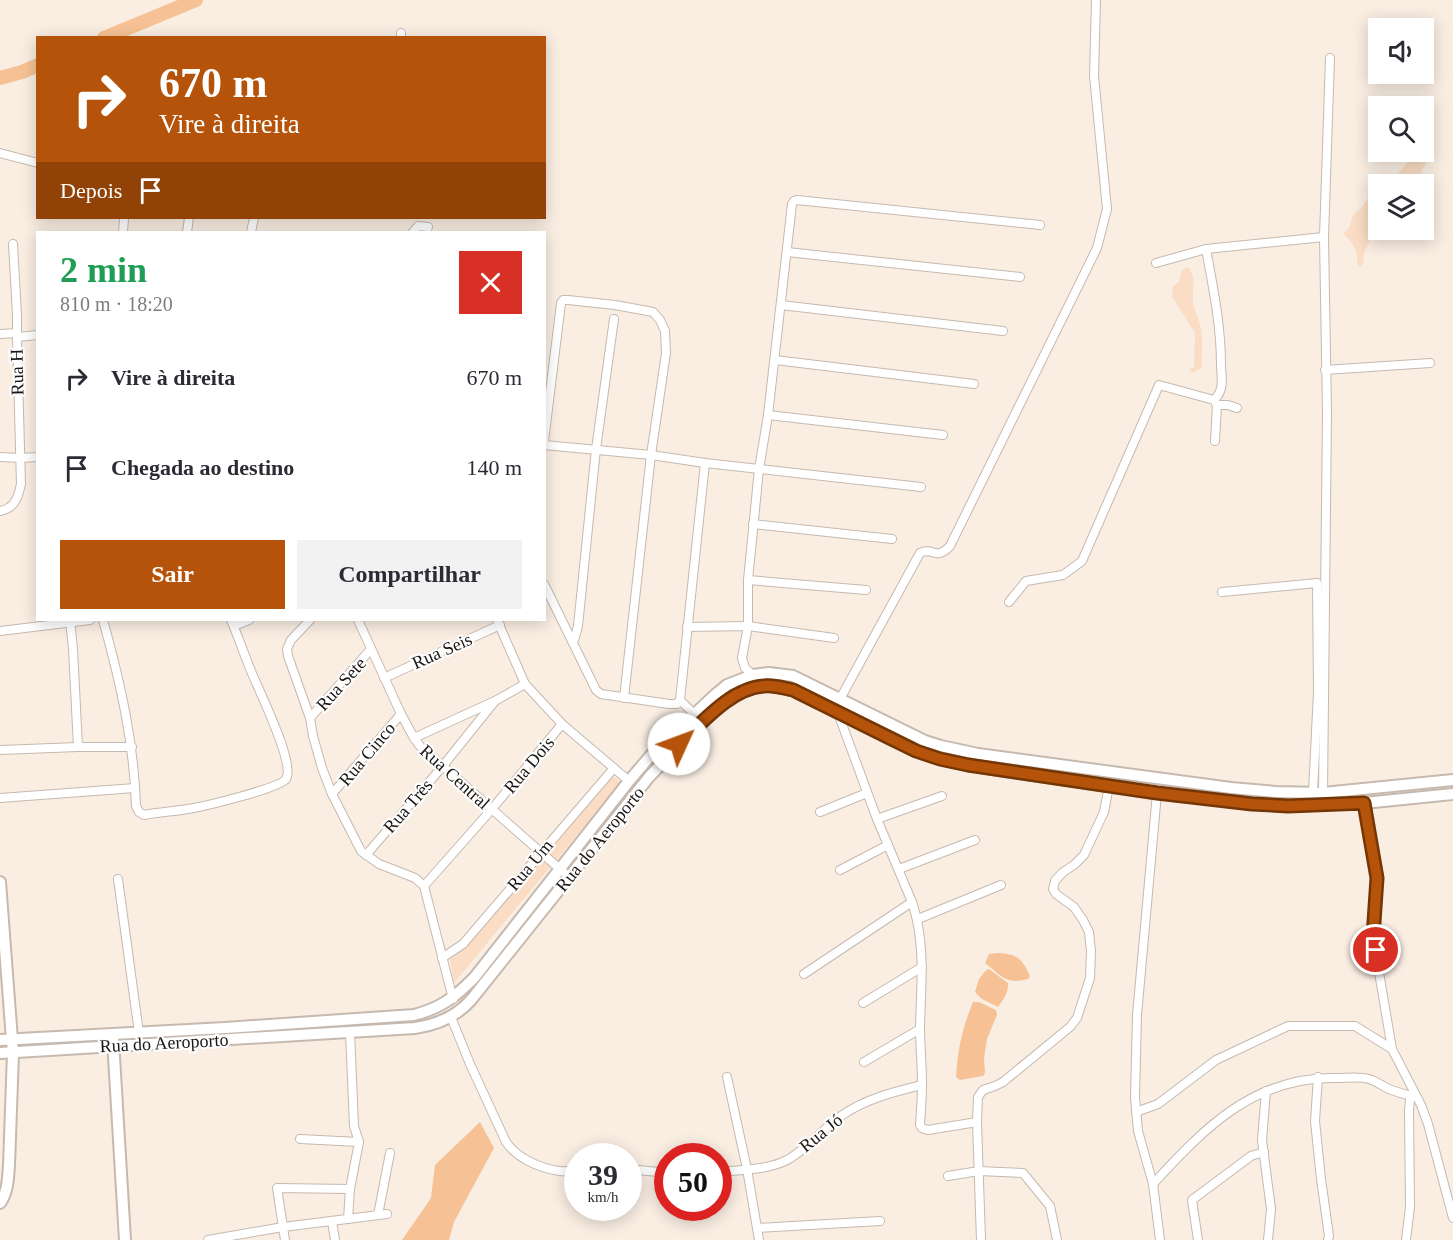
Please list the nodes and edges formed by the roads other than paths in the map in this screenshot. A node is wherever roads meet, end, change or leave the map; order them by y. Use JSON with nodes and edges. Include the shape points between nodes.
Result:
{"nodes":[{"id":1,"x":1096,"y":0,"type":"edge"},
{"id":2,"x":1330,"y":58,"type":"dead end"},
{"id":3,"x":0,"y":153,"type":"edge"},
{"id":4,"x":36,"y":162,"type":"edge"},
{"id":5,"x":1040,"y":225,"type":"dead end"},
{"id":6,"x":428,"y":227,"type":"dead end"},
{"id":7,"x":414,"y":231,"type":"edge"},
{"id":8,"x":1324,"y":237,"type":"junction"},
{"id":9,"x":13,"y":244,"type":"dead end"},
{"id":10,"x":1206,"y":249,"type":"junction"},
{"id":11,"x":787,"y":252,"type":"junction"},
{"id":12,"x":1156,"y":262,"type":"dead end"},
{"id":13,"x":1020,"y":277,"type":"dead end"},
{"id":14,"x":781,"y":305,"type":"junction"},
{"id":15,"x":614,"y":320,"type":"dead end"},
{"id":16,"x":1003,"y":331,"type":"dead end"},
{"id":17,"x":0,"y":334,"type":"edge"},
{"id":18,"x":17,"y":335,"type":"junction"},
{"id":19,"x":36,"y":335,"type":"edge"},
{"id":20,"x":775,"y":360,"type":"junction"},
{"id":21,"x":1430,"y":363,"type":"dead end"},
{"id":22,"x":1325,"y":370,"type":"junction"},
{"id":23,"x":974,"y":384,"type":"dead end"},
{"id":24,"x":1216,"y":402,"type":"junction"},
{"id":25,"x":1237,"y":408,"type":"dead end"},
{"id":26,"x":768,"y":415,"type":"junction"},
{"id":27,"x":546,"y":427,"type":"edge"},
{"id":28,"x":943,"y":435,"type":"dead end"},
{"id":29,"x":1215,"y":441,"type":"dead end"},
{"id":30,"x":546,"y":443,"type":"edge"},
{"id":31,"x":596,"y":449,"type":"junction"},
{"id":32,"x":651,"y":455,"type":"junction"},
{"id":33,"x":0,"y":457,"type":"edge"},
{"id":34,"x":36,"y":457,"type":"edge"},
{"id":35,"x":20,"y":458,"type":"junction"},
{"id":36,"x":705,"y":463,"type":"junction"},
{"id":37,"x":759,"y":469,"type":"junction"},
{"id":38,"x":921,"y":487,"type":"dead end"},
{"id":39,"x":0,"y":511,"type":"edge"},
{"id":40,"x":753,"y":524,"type":"junction"},
{"id":41,"x":892,"y":539,"type":"dead end"},
{"id":42,"x":748,"y":580,"type":"junction"},
{"id":43,"x":546,"y":588,"type":"edge"},
{"id":44,"x":866,"y":590,"type":"dead end"},
{"id":45,"x":1222,"y":592,"type":"dead end"},
{"id":46,"x":1009,"y":602,"type":"dead end"},
{"id":47,"x":64,"y":621,"type":"edge"},
{"id":48,"x":70,"y":621,"type":"edge"},
{"id":49,"x":104,"y":621,"type":"edge"},
{"id":50,"x":309,"y":621,"type":"edge"},
{"id":51,"x":360,"y":621,"type":"edge"},
{"id":52,"x":498,"y":622,"type":"edge"},
{"id":53,"x":232,"y":623,"type":"edge"},
{"id":54,"x":748,"y":626,"type":"junction"},
{"id":55,"x":687,"y":627,"type":"junction"},
{"id":56,"x":0,"y":631,"type":"edge"},
{"id":57,"x":834,"y":638,"type":"dead end"},
{"id":58,"x":573,"y":642,"type":"junction"},
{"id":59,"x":371,"y":649,"type":"junction"},
{"id":60,"x":753,"y":675,"type":"junction"},
{"id":61,"x":384,"y":678,"type":"junction"},
{"id":62,"x":525,"y":684,"type":"junction"},
{"id":63,"x":624,"y":698,"type":"junction"},
{"id":64,"x":840,"y":699,"type":"junction"},
{"id":65,"x":680,"y":700,"type":"junction"},
{"id":66,"x":495,"y":701,"type":"junction"},
{"id":67,"x":838,"y":713,"type":"junction"},
{"id":68,"x":401,"y":714,"type":"junction"},
{"id":69,"x":694,"y":714,"type":"junction"},
{"id":70,"x":310,"y":718,"type":"junction"},
{"id":71,"x":562,"y":724,"type":"junction"},
{"id":72,"x":894,"y":726,"type":"junction"},
{"id":73,"x":414,"y":738,"type":"junction"},
{"id":74,"x":888,"y":738,"type":"junction"},
{"id":75,"x":78,"y":747,"type":"junction"},
{"id":76,"x":132,"y":747,"type":"junction"},
{"id":77,"x":0,"y":750,"type":"edge"},
{"id":78,"x":442,"y":767,"type":"junction"},
{"id":79,"x":614,"y":768,"type":"junction"},
{"id":80,"x":1453,"y":780,"type":"edge"},
{"id":81,"x":629,"y":781,"type":"junction"},
{"id":82,"x":1183,"y":782,"type":"junction"},
{"id":83,"x":1109,"y":786,"type":"junction"},
{"id":84,"x":135,"y":788,"type":"junction"},
{"id":85,"x":1318,"y":792,"type":"junction"},
{"id":86,"x":867,"y":793,"type":"junction"},
{"id":87,"x":1157,"y":793,"type":"junction"},
{"id":88,"x":332,"y":794,"type":"junction"},
{"id":89,"x":1453,"y":794,"type":"edge"},
{"id":90,"x":942,"y":796,"type":"dead end"},
{"id":91,"x":1183,"y":796,"type":"junction"},
{"id":92,"x":0,"y":798,"type":"edge"},
{"id":93,"x":1364,"y":803,"type":"junction"},
{"id":94,"x":492,"y":809,"type":"junction"},
{"id":95,"x":820,"y":812,"type":"dead end"},
{"id":96,"x":877,"y":819,"type":"junction"},
{"id":97,"x":975,"y":840,"type":"dead end"},
{"id":98,"x":888,"y":844,"type":"junction"},
{"id":99,"x":541,"y":852,"type":"junction"},
{"id":100,"x":366,"y":855,"type":"junction"},
{"id":101,"x":560,"y":868,"type":"junction"},
{"id":102,"x":898,"y":869,"type":"junction"},
{"id":103,"x":840,"y":870,"type":"dead end"},
{"id":104,"x":569,"y":877,"type":"junction"},
{"id":105,"x":118,"y":879,"type":"dead end"},
{"id":106,"x":0,"y":882,"type":"edge"},
{"id":107,"x":1001,"y":885,"type":"dead end"},
{"id":108,"x":424,"y":886,"type":"junction"},
{"id":109,"x":0,"y":889,"type":"edge"},
{"id":110,"x":912,"y":902,"type":"junction"},
{"id":111,"x":918,"y":919,"type":"junction"},
{"id":112,"x":442,"y":958,"type":"junction"},
{"id":113,"x":922,"y":967,"type":"junction"},
{"id":114,"x":804,"y":974,"type":"dead end"},
{"id":115,"x":453,"y":999,"type":"junction"},
{"id":116,"x":863,"y":1003,"type":"dead end"},
{"id":117,"x":451,"y":1017,"type":"junction"},
{"id":118,"x":920,"y":1029,"type":"junction"},
{"id":119,"x":350,"y":1032,"type":"junction"},
{"id":120,"x":139,"y":1033,"type":"junction"},
{"id":121,"x":6,"y":1039,"type":"edge"},
{"id":122,"x":113,"y":1040,"type":"junction"},
{"id":123,"x":1392,"y":1049,"type":"junction"},
{"id":124,"x":0,"y":1053,"type":"edge"},
{"id":125,"x":13,"y":1053,"type":"junction"},
{"id":126,"x":864,"y":1062,"type":"dead end"},
{"id":127,"x":727,"y":1077,"type":"dead end"},
{"id":128,"x":1318,"y":1077,"type":"junction"},
{"id":129,"x":922,"y":1085,"type":"junction"},
{"id":130,"x":1266,"y":1090,"type":"junction"},
{"id":131,"x":1412,"y":1093,"type":"junction"},
{"id":132,"x":1136,"y":1112,"type":"junction"},
{"id":133,"x":977,"y":1122,"type":"junction"},
{"id":134,"x":300,"y":1139,"type":"dead end"},
{"id":135,"x":359,"y":1142,"type":"junction"},
{"id":136,"x":1264,"y":1152,"type":"junction"},
{"id":137,"x":390,"y":1153,"type":"dead end"},
{"id":138,"x":747,"y":1170,"type":"junction"},
{"id":139,"x":732,"y":1171,"type":"edge"},
{"id":140,"x":979,"y":1171,"type":"junction"},
{"id":141,"x":564,"y":1172,"type":"edge"},
{"id":142,"x":948,"y":1176,"type":"dead end"},
{"id":143,"x":1153,"y":1184,"type":"junction"},
{"id":144,"x":350,"y":1189,"type":"junction"},
{"id":145,"x":0,"y":1203,"type":"edge"},
{"id":146,"x":348,"y":1218,"type":"junction"},
{"id":147,"x":1453,"y":1218,"type":"edge"},
{"id":148,"x":332,"y":1221,"type":"junction"},
{"id":149,"x":880,"y":1221,"type":"dead end"},
{"id":150,"x":283,"y":1227,"type":"junction"},
{"id":151,"x":757,"y":1228,"type":"junction"},
{"id":152,"x":230,"y":1239,"type":"edge"},
{"id":153,"x":125,"y":1240,"type":"edge"},
{"id":154,"x":208,"y":1240,"type":"edge"},
{"id":155,"x":285,"y":1240,"type":"edge"},
{"id":156,"x":335,"y":1240,"type":"edge"},
{"id":157,"x":759,"y":1240,"type":"edge"},
{"id":158,"x":981,"y":1240,"type":"edge"},
{"id":159,"x":1057,"y":1240,"type":"edge"},
{"id":160,"x":1160,"y":1240,"type":"edge"},
{"id":161,"x":1198,"y":1240,"type":"edge"},
{"id":162,"x":1268,"y":1240,"type":"edge"},
{"id":163,"x":1328,"y":1240,"type":"edge"},
{"id":164,"x":1406,"y":1240,"type":"edge"}],
"edges":[{"from":1,"to":64,"type":"street","via":[[1094,76],[1107,209],[1097,248],[950,546],[940,554],[924,550],[920,553]]},
{"from":2,"to":8,"type":"street"},
{"from":3,"to":4,"type":"street"},
{"from":5,"to":11,"type":"street","via":[[796,200],[792,204]]},
{"from":6,"to":7,"type":"street","via":[[418,226]]},
{"from":8,"to":10,"type":"street"},
{"from":8,"to":22,"type":"street"},
{"from":9,"to":18,"type":"street","name":"Rua H"},
{"from":10,"to":12,"type":"street"},
{"from":10,"to":24,"type":"street","via":[[1221,350],[1222,387]]},
{"from":11,"to":13,"type":"street"},
{"from":11,"to":14,"type":"street"},
{"from":14,"to":16,"type":"street"},
{"from":14,"to":20,"type":"street"},
{"from":15,"to":31,"type":"street"},
{"from":17,"to":18,"type":"street"},
{"from":18,"to":19,"type":"street"},
{"from":18,"to":35,"type":"street","name":"Rua H"},
{"from":20,"to":23,"type":"street"},
{"from":20,"to":26,"type":"street"},
{"from":21,"to":22,"type":"street"},
{"from":22,"to":85,"type":"street"},
{"from":24,"to":25,"type":"street"},
{"from":24,"to":29,"type":"street"},
{"from":24,"to":46,"type":"street","via":[[1159,385],[1082,561],[1063,575],[1026,581]]},
{"from":26,"to":28,"type":"street"},
{"from":26,"to":37,"type":"street"},
{"from":27,"to":32,"type":"street","via":[[563,300],[652,312],[665,331],[666,353]]},
{"from":30,"to":31,"type":"street"},
{"from":31,"to":32,"type":"street"},
{"from":31,"to":58,"type":"street","via":[[578,626]]},
{"from":32,"to":36,"type":"street"},
{"from":32,"to":63,"type":"street"},
{"from":33,"to":35,"type":"street"},
{"from":34,"to":35,"type":"street"},
{"from":35,"to":39,"type":"street","name":"Rua H","via":[[17,500],[12,507]]},
{"from":36,"to":37,"type":"street"},
{"from":36,"to":55,"type":"street"},
{"from":37,"to":38,"type":"street"},
{"from":37,"to":40,"type":"street"},
{"from":40,"to":41,"type":"street"},
{"from":40,"to":42,"type":"street"},
{"from":42,"to":44,"type":"street"},
{"from":42,"to":54,"type":"street"},
{"from":43,"to":58,"type":"street"},
{"from":45,"to":85,"type":"street","via":[[1317,583]]},
{"from":47,"to":56,"type":"street"},
{"from":48,"to":75,"type":"street"},
{"from":49,"to":76,"type":"street"},
{"from":50,"to":70,"type":"street","via":[[287,650]]},
{"from":51,"to":59,"type":"street","name":"Rua Central"},
{"from":52,"to":61,"type":"street","name":"Rua Seis"},
{"from":52,"to":62,"type":"street"},
{"from":53,"to":84,"type":"street","via":[[284,754],[288,771],[284,781],[194,808],[144,815],[137,810]]},
{"from":54,"to":55,"type":"street"},
{"from":54,"to":57,"type":"street"},
{"from":54,"to":60,"type":"street","via":[[742,658]]},
{"from":55,"to":65,"type":"street"},
{"from":58,"to":63,"type":"street","via":[[596,690]]},
{"from":59,"to":61,"type":"street","name":"Rua Central"},
{"from":59,"to":70,"type":"street","name":"Rua Sete"},
{"from":60,"to":64,"type":"main road","name":"Rua do Aeroporto","via":[[793,676]]},
{"from":60,"to":69,"type":"main road","name":"Rua do Aeroporto","via":[[727,685]]},
{"from":61,"to":68,"type":"street","name":"Rua Central"},
{"from":62,"to":66,"type":"street"},
{"from":62,"to":71,"type":"street"},
{"from":63,"to":65,"type":"street","via":[[669,704]]},
{"from":64,"to":72,"type":"main road","name":"Rua do Aeroporto"},
{"from":65,"to":69,"type":"street"},
{"from":66,"to":73,"type":"street"},
{"from":66,"to":78,"type":"street","name":"Rua Três"},
{"from":67,"to":74,"type":"main road","name":"Rua do Aeroporto"},
{"from":67,"to":86,"type":"street"},
{"from":67,"to":104,"type":"main road","name":"Rua do Aeroporto","via":[[777,686],[754,687],[726,701],[649,777]]},
{"from":68,"to":73,"type":"street","name":"Rua Central"},
{"from":68,"to":88,"type":"street","name":"Rua Cinco"},
{"from":69,"to":81,"type":"main road","name":"Rua do Aeroporto"},
{"from":70,"to":88,"type":"street"},
{"from":71,"to":79,"type":"street"},
{"from":71,"to":94,"type":"street","name":"Rua Dois"},
{"from":72,"to":74,"type":"main road"},
{"from":72,"to":82,"type":"main road","name":"Rua do Aeroporto","via":[[941,746],[978,754]]},
{"from":73,"to":78,"type":"street","name":"Rua Central"},
{"from":74,"to":83,"type":"main road","name":"Rua do Aeroporto","via":[[948,761]]},
{"from":75,"to":76,"type":"street"},
{"from":75,"to":77,"type":"street"},
{"from":76,"to":84,"type":"street"},
{"from":78,"to":94,"type":"street","name":"Rua Central"},
{"from":78,"to":100,"type":"street","name":"Rua Três"},
{"from":79,"to":81,"type":"street"},
{"from":79,"to":99,"type":"street","name":"Rua Um"},
{"from":80,"to":85,"type":"main road","name":"Rua do Aeroporto"},
{"from":81,"to":101,"type":"main road","name":"Rua do Aeroporto"},
{"from":82,"to":85,"type":"main road","name":"Rua do Aeroporto","via":[[1256,791]]},
{"from":82,"to":91,"type":"main road"},
{"from":83,"to":87,"type":"main road","name":"Rua do Aeroporto"},
{"from":83,"to":133,"type":"street","via":[[1104,812],[1084,855],[1054,881],[1056,894],[1074,907],[1089,932],[1090,978],[1077,1018],[1003,1082],[983,1090],[978,1097]]},
{"from":84,"to":92,"type":"street"},
{"from":86,"to":95,"type":"street"},
{"from":86,"to":96,"type":"street"},
{"from":87,"to":91,"type":"main road","name":"Rua do Aeroporto"},
{"from":87,"to":132,"type":"street","via":[[1137,1015]]},
{"from":88,"to":100,"type":"street"},
{"from":89,"to":93,"type":"main road","name":"Rua do Aeroporto"},
{"from":90,"to":96,"type":"street"},
{"from":91,"to":93,"type":"main road","name":"Rua do Aeroporto","via":[[1288,806]]},
{"from":93,"to":123,"type":"street","via":[[1377,878],[1373,937]]},
{"from":94,"to":99,"type":"street","name":"Rua Central"},
{"from":94,"to":108,"type":"street","name":"Rua Dois"},
{"from":96,"to":98,"type":"street"},
{"from":97,"to":102,"type":"street"},
{"from":98,"to":102,"type":"street"},
{"from":98,"to":103,"type":"street"},
{"from":99,"to":101,"type":"street","name":"Rua Central"},
{"from":99,"to":112,"type":"street","name":"Rua Um","via":[[463,944]]},
{"from":100,"to":108,"type":"street"},
{"from":101,"to":104,"type":"street","name":"Rua Central"},
{"from":101,"to":115,"type":"main road","name":"Rua do Aeroporto"},
{"from":102,"to":110,"type":"street"},
{"from":104,"to":117,"type":"main road","name":"Rua do Aeroporto","via":[[466,1006]]},
{"from":105,"to":120,"type":"street"},
{"from":106,"to":109,"type":"main road"},
{"from":107,"to":111,"type":"street"},
{"from":108,"to":112,"type":"street"},
{"from":109,"to":121,"type":"main road"},
{"from":110,"to":111,"type":"street"},
{"from":110,"to":114,"type":"street"},
{"from":111,"to":113,"type":"street"},
{"from":112,"to":115,"type":"street"},
{"from":113,"to":116,"type":"street"},
{"from":113,"to":118,"type":"street"},
{"from":115,"to":120,"type":"main road","name":"Rua do Aeroporto","via":[[414,1015]]},
{"from":117,"to":119,"type":"main road","name":"Rua do Aeroporto","via":[[430,1026]]},
{"from":117,"to":141,"type":"street","via":[[511,1150],[544,1168]]},
{"from":118,"to":126,"type":"street"},
{"from":118,"to":129,"type":"street"},
{"from":119,"to":122,"type":"main road","name":"Rua do Aeroporto"},
{"from":119,"to":135,"type":"street","via":[[354,1126]]},
{"from":120,"to":122,"type":"main road","name":"Rua do Aeroporto"},
{"from":121,"to":122,"type":"main road","name":"Rua do Aeroporto"},
{"from":121,"to":125,"type":"main road"},
{"from":122,"to":125,"type":"main road","name":"Rua do Aeroporto"},
{"from":122,"to":153,"type":"main road"},
{"from":123,"to":131,"type":"street"},
{"from":123,"to":132,"type":"street","via":[[1355,1026],[1288,1026],[1216,1060],[1158,1104]]},
{"from":124,"to":125,"type":"main road","name":"Rua do Aeroporto"},
{"from":125,"to":145,"type":"main road","via":[[8,1184]]},
{"from":127,"to":138,"type":"street"},
{"from":128,"to":130,"type":"street"},
{"from":128,"to":131,"type":"street","via":[[1367,1078],[1390,1089]]},
{"from":128,"to":163,"type":"street","via":[[1315,1121]]},
{"from":129,"to":133,"type":"street","via":[[922,1128],[928,1131]]},
{"from":129,"to":138,"type":"street","name":"Rua Jó","via":[[873,1098],[840,1116],[787,1160]]},
{"from":130,"to":136,"type":"street"},
{"from":130,"to":143,"type":"street","via":[[1212,1124]]},
{"from":131,"to":147,"type":"street","via":[[1428,1124]]},
{"from":131,"to":164,"type":"street"},
{"from":132,"to":143,"type":"street"},
{"from":133,"to":140,"type":"street"},
{"from":134,"to":135,"type":"street"},
{"from":135,"to":144,"type":"street"},
{"from":136,"to":161,"type":"street","via":[[1251,1156],[1192,1200]]},
{"from":136,"to":162,"type":"street","via":[[1271,1209]]},
{"from":137,"to":146,"type":"street","via":[[382,1215]]},
{"from":138,"to":139,"type":"street","name":"Rua Jó"},
{"from":138,"to":151,"type":"street"},
{"from":140,"to":142,"type":"street"},
{"from":140,"to":158,"type":"street"},
{"from":140,"to":159,"type":"street","via":[[1023,1173],[1050,1206]]},
{"from":143,"to":160,"type":"street"},
{"from":144,"to":146,"type":"street"},
{"from":144,"to":150,"type":"street","via":[[277,1188]]},
{"from":146,"to":148,"type":"street"},
{"from":148,"to":150,"type":"street"},
{"from":148,"to":156,"type":"street"},
{"from":149,"to":151,"type":"street"},
{"from":150,"to":152,"type":"street"},
{"from":150,"to":155,"type":"street"},
{"from":151,"to":157,"type":"street"},
{"from":152,"to":154,"type":"street"}]}
